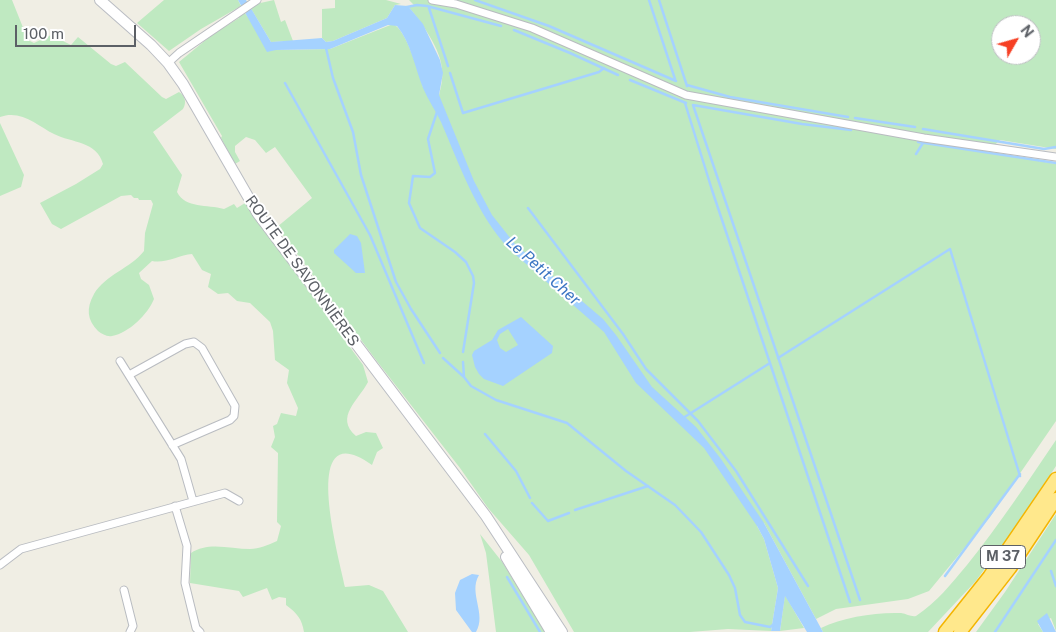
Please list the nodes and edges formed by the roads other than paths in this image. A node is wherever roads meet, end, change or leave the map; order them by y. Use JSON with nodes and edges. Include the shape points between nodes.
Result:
{"nodes":[{"id":1,"x":100,"y":0,"type":"edge"},
{"id":2,"x":432,"y":0,"type":"edge"},
{"id":3,"x":254,"y":2,"type":"edge"},
{"id":4,"x":168,"y":64,"type":"junction"},
{"id":5,"x":1056,"y":158,"type":"edge"},
{"id":6,"x":120,"y":361,"type":"dead end"},
{"id":7,"x":129,"y":375,"type":"junction"},
{"id":8,"x":172,"y":445,"type":"junction"},
{"id":9,"x":1056,"y":479,"type":"edge"},
{"id":10,"x":470,"y":496,"type":"junction"},
{"id":11,"x":1056,"y":499,"type":"edge"},
{"id":12,"x":193,"y":501,"type":"junction"},
{"id":13,"x":239,"y":501,"type":"dead end"},
{"id":14,"x":175,"y":506,"type":"junction"},
{"id":15,"x":0,"y":565,"type":"edge"},
{"id":16,"x":124,"y":590,"type":"dead end"},
{"id":17,"x":952,"y":630,"type":"edge"},
{"id":18,"x":130,"y":632,"type":"edge"},
{"id":19,"x":200,"y":632,"type":"edge"},
{"id":20,"x":551,"y":632,"type":"edge"},
{"id":21,"x":562,"y":632,"type":"edge"},
{"id":22,"x":939,"y":632,"type":"edge"}],
"edges":[{"from":1,"to":4,"type":"main road","name":"ROUTE DE SAVONNIÈRES","via":[[151,44]]},
{"from":2,"to":5,"type":"street","via":[[456,4],[532,28],[686,95]]},
{"from":3,"to":4,"type":"street"},
{"from":4,"to":10,"type":"main road","name":"ROUTE DE SAVONNIÈRES","via":[[183,84],[258,214]]},
{"from":6,"to":7,"type":"street"},
{"from":7,"to":8,"type":"street"},
{"from":7,"to":8,"type":"street","via":[[185,344],[194,342],[202,348],[235,406],[234,416]]},
{"from":8,"to":12,"type":"street","via":[[181,459]]},
{"from":9,"to":17,"type":"highway","number":"M 37"},
{"from":10,"to":20,"type":"main road","name":"ROUTE DE SAVONNIÈRES"},
{"from":10,"to":21,"type":"main road","name":"ROUTE DE SAVONNIÈRES","via":[[497,531]]},
{"from":11,"to":17,"type":"highway","number":"M 37","via":[[1010,568]]},
{"from":12,"to":13,"type":"street","via":[[225,493]]},
{"from":12,"to":14,"type":"street"},
{"from":14,"to":15,"type":"street","via":[[21,549]]},
{"from":14,"to":19,"type":"street","via":[[187,546],[185,583],[196,628]]},
{"from":16,"to":18,"type":"street","via":[[133,626]]},
{"from":17,"to":22,"type":"highway"}]}
